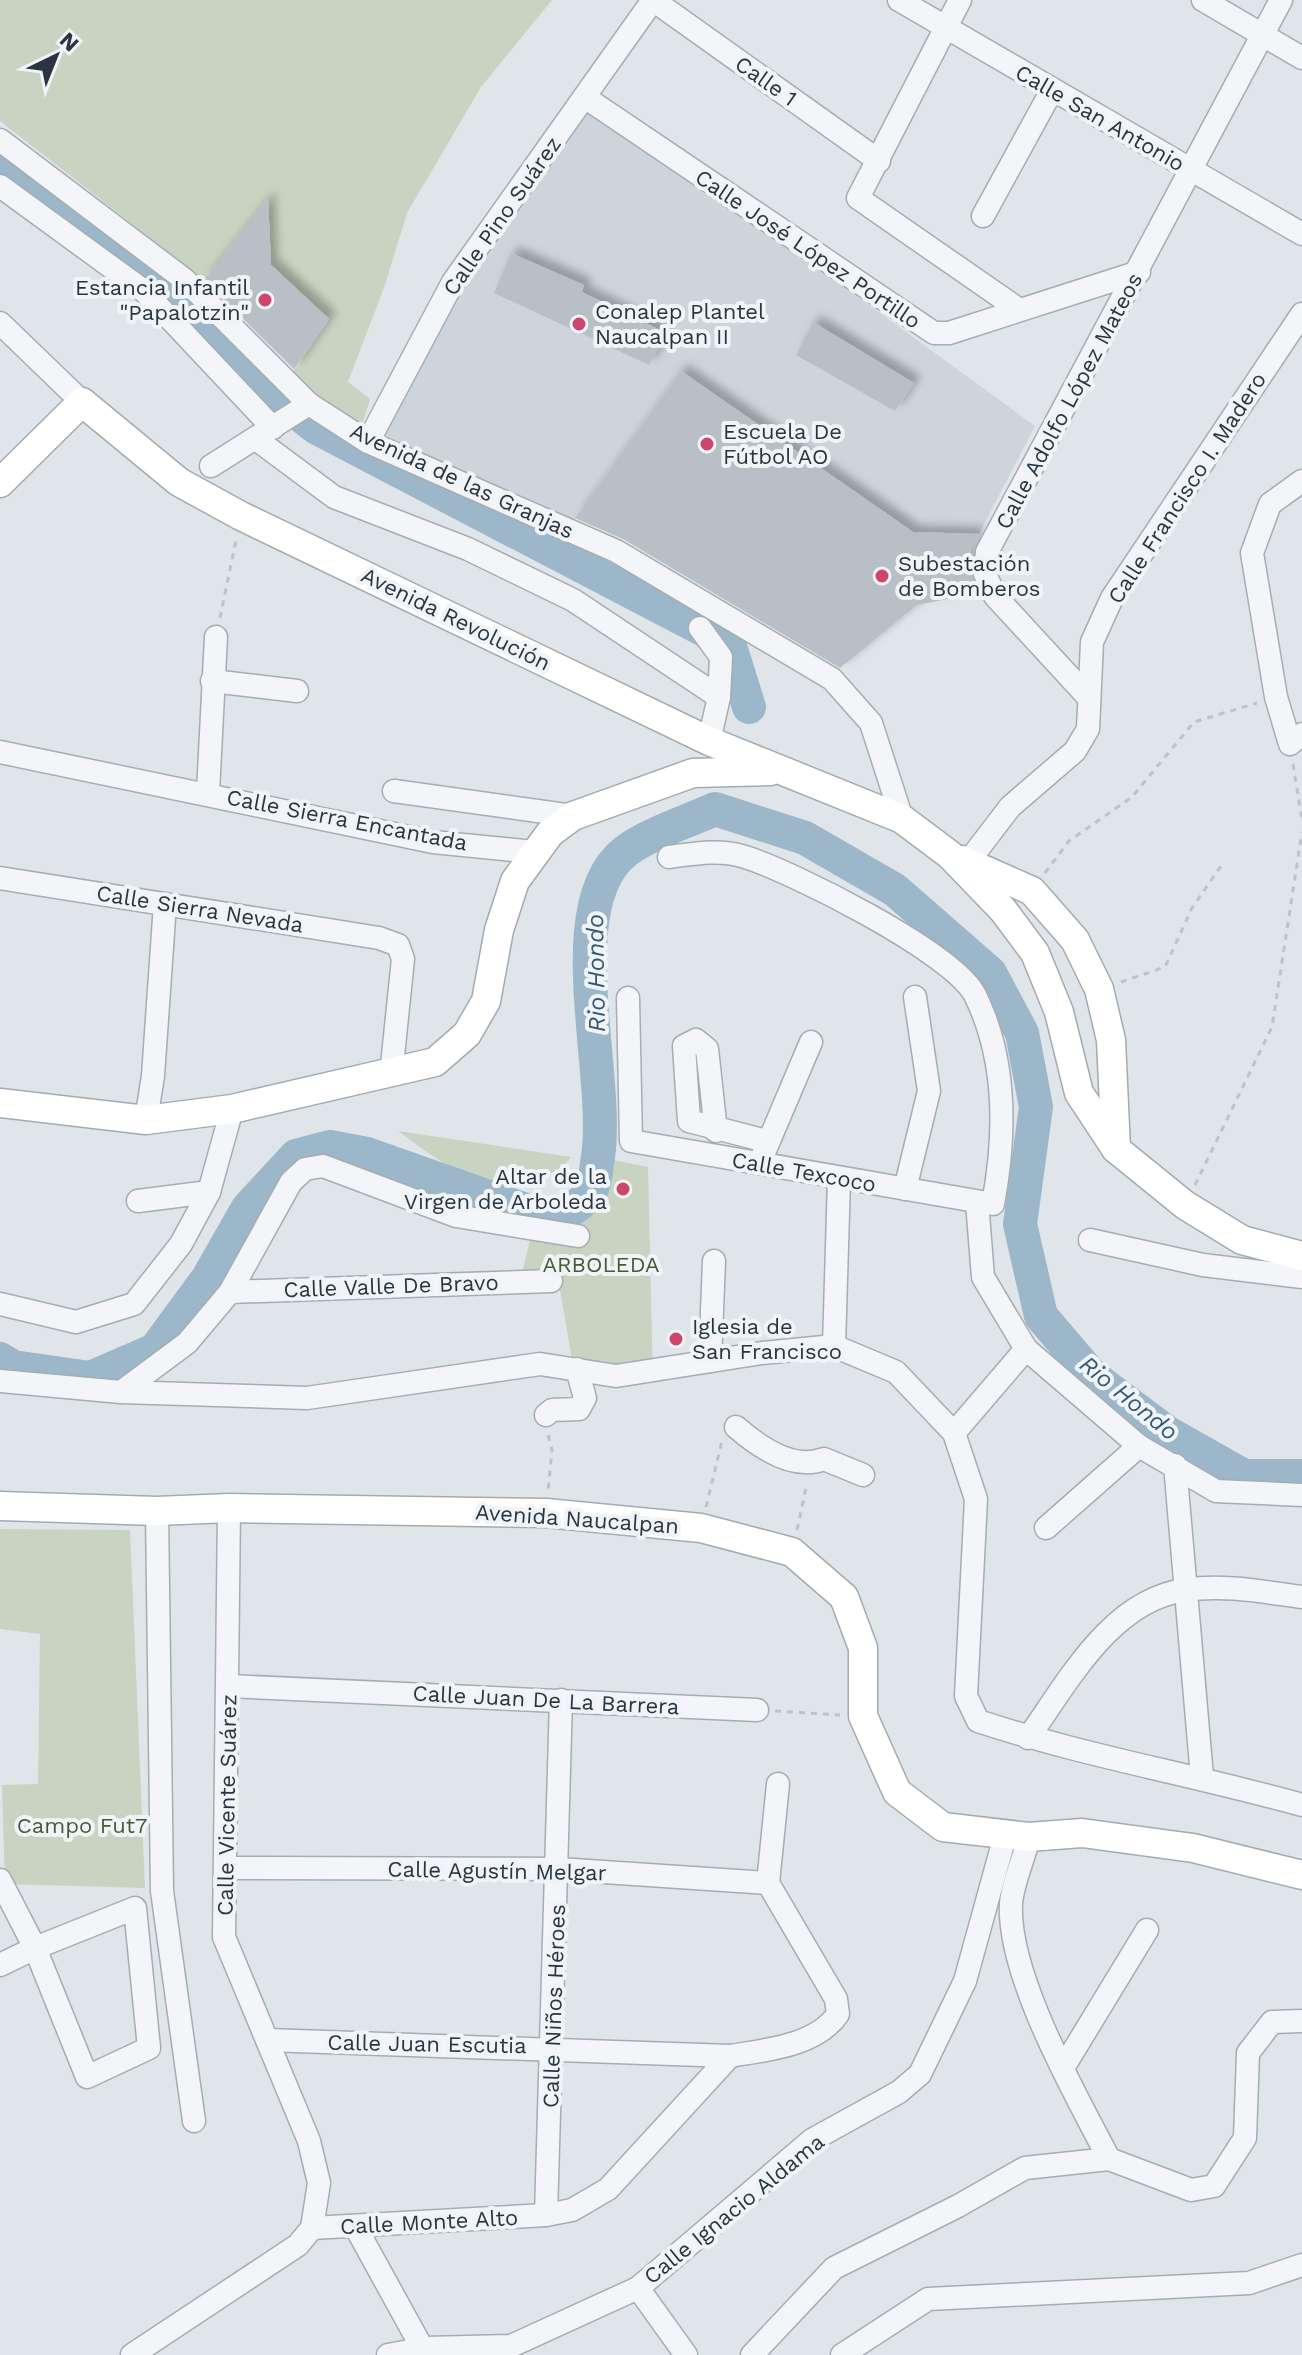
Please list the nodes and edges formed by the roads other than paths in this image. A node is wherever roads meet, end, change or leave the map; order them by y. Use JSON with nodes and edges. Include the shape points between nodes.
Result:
{"nodes":[{"id":1,"x":653,"y":0,"type":"edge"},
{"id":2,"x":899,"y":0,"type":"edge"},
{"id":3,"x":960,"y":0,"type":"edge"},
{"id":4,"x":1203,"y":0,"type":"edge"},
{"id":5,"x":1281,"y":0,"type":"edge"},
{"id":6,"x":944,"y":26,"type":"junction"},
{"id":7,"x":1262,"y":34,"type":"junction"},
{"id":8,"x":1302,"y":58,"type":"edge"},
{"id":9,"x":1052,"y":90,"type":"junction"},
{"id":10,"x":586,"y":98,"type":"junction"},
{"id":11,"x":0,"y":140,"type":"edge"},
{"id":12,"x":879,"y":161,"type":"junction"},
{"id":13,"x":1191,"y":170,"type":"junction"},
{"id":14,"x":0,"y":186,"type":"edge"},
{"id":15,"x":983,"y":216,"type":"dead end"},
{"id":16,"x":1302,"y":234,"type":"edge"},
{"id":17,"x":1139,"y":272,"type":"junction"},
{"id":18,"x":1018,"y":309,"type":"junction"},
{"id":19,"x":1302,"y":314,"type":"edge"},
{"id":20,"x":0,"y":323,"type":"edge"},
{"id":21,"x":82,"y":402,"type":"junction"},
{"id":22,"x":286,"y":419,"type":"junction"},
{"id":23,"x":368,"y":442,"type":"junction"},
{"id":24,"x":211,"y":466,"type":"dead end"},
{"id":25,"x":1302,"y":481,"type":"edge"},
{"id":26,"x":0,"y":483,"type":"edge"},
{"id":27,"x":700,"y":628,"type":"dead end"},
{"id":28,"x":216,"y":637,"type":"road end"},
{"id":29,"x":212,"y":681,"type":"junction"},
{"id":30,"x":297,"y":691,"type":"dead end"},
{"id":31,"x":719,"y":697,"type":"junction"},
{"id":32,"x":1089,"y":698,"type":"junction"},
{"id":33,"x":1296,"y":739,"type":"edge"},
{"id":34,"x":709,"y":741,"type":"junction"},
{"id":35,"x":0,"y":752,"type":"edge"},
{"id":36,"x":779,"y":771,"type":"junction"},
{"id":37,"x":693,"y":773,"type":"junction"},
{"id":38,"x":394,"y":791,"type":"dead end"},
{"id":39,"x":208,"y":792,"type":"junction"},
{"id":40,"x":573,"y":816,"type":"junction"},
{"id":41,"x":902,"y":819,"type":"junction"},
{"id":42,"x":534,"y":852,"type":"junction"},
{"id":43,"x":669,"y":857,"type":"dead end"},
{"id":44,"x":959,"y":859,"type":"junction"},
{"id":45,"x":0,"y":878,"type":"edge"},
{"id":46,"x":165,"y":904,"type":"junction"},
{"id":47,"x":915,"y":997,"type":"dead end"},
{"id":48,"x":628,"y":998,"type":"dead end"},
{"id":49,"x":811,"y":1042,"type":"dead end"},
{"id":50,"x":391,"y":1075,"type":"junction"},
{"id":51,"x":0,"y":1103,"type":"edge"},
{"id":52,"x":232,"y":1109,"type":"junction"},
{"id":53,"x":146,"y":1120,"type":"junction"},
{"id":54,"x":716,"y":1131,"type":"junction"},
{"id":55,"x":766,"y":1141,"type":"junction"},
{"id":56,"x":1116,"y":1149,"type":"junction"},
{"id":57,"x":760,"y":1163,"type":"junction"},
{"id":58,"x":839,"y":1180,"type":"junction"},
{"id":59,"x":905,"y":1189,"type":"junction"},
{"id":60,"x":209,"y":1192,"type":"junction"},
{"id":61,"x":138,"y":1201,"type":"dead end"},
{"id":62,"x":985,"y":1203,"type":"junction"},
{"id":63,"x":578,"y":1236,"type":"dead end"},
{"id":64,"x":1090,"y":1240,"type":"dead end"},
{"id":65,"x":1302,"y":1256,"type":"edge"},
{"id":66,"x":714,"y":1261,"type":"dead end"},
{"id":67,"x":1302,"y":1277,"type":"edge"},
{"id":68,"x":551,"y":1281,"type":"dead end"},
{"id":69,"x":230,"y":1292,"type":"junction"},
{"id":70,"x":0,"y":1304,"type":"edge"},
{"id":71,"x":834,"y":1346,"type":"junction"},
{"id":72,"x":1026,"y":1349,"type":"junction"},
{"id":73,"x":710,"y":1361,"type":"junction"},
{"id":74,"x":577,"y":1369,"type":"junction"},
{"id":75,"x":0,"y":1381,"type":"edge"},
{"id":76,"x":121,"y":1392,"type":"junction"},
{"id":77,"x":546,"y":1415,"type":"road end"},
{"id":78,"x":736,"y":1427,"type":"road end"},
{"id":79,"x":954,"y":1433,"type":"junction"},
{"id":80,"x":1139,"y":1446,"type":"junction"},
{"id":81,"x":1175,"y":1465,"type":"junction"},
{"id":82,"x":863,"y":1475,"type":"dead end"},
{"id":83,"x":1302,"y":1495,"type":"edge"},
{"id":84,"x":0,"y":1506,"type":"edge"},
{"id":85,"x":229,"y":1508,"type":"junction"},
{"id":86,"x":157,"y":1511,"type":"junction"},
{"id":87,"x":1046,"y":1528,"type":"dead end"},
{"id":88,"x":1186,"y":1590,"type":"junction"},
{"id":89,"x":1302,"y":1597,"type":"edge"},
{"id":90,"x":229,"y":1686,"type":"junction"},
{"id":91,"x":561,"y":1700,"type":"junction"},
{"id":92,"x":757,"y":1710,"type":"road end"},
{"id":93,"x":1028,"y":1738,"type":"junction"},
{"id":94,"x":1202,"y":1777,"type":"junction"},
{"id":95,"x":778,"y":1784,"type":"dead end"},
{"id":96,"x":1302,"y":1805,"type":"edge"},
{"id":97,"x":1017,"y":1837,"type":"junction"},
{"id":98,"x":226,"y":1868,"type":"junction"},
{"id":99,"x":559,"y":1869,"type":"junction"},
{"id":100,"x":1302,"y":1875,"type":"edge"},
{"id":101,"x":0,"y":1880,"type":"edge"},
{"id":102,"x":768,"y":1883,"type":"junction"},
{"id":103,"x":1147,"y":1930,"type":"dead end"},
{"id":104,"x":35,"y":1948,"type":"junction"},
{"id":105,"x":0,"y":1965,"type":"edge"},
{"id":106,"x":1302,"y":2021,"type":"edge"},
{"id":107,"x":267,"y":2040,"type":"junction"},
{"id":108,"x":553,"y":2047,"type":"junction"},
{"id":109,"x":730,"y":2056,"type":"junction"},
{"id":110,"x":1063,"y":2068,"type":"junction"},
{"id":111,"x":194,"y":2121,"type":"dead end"},
{"id":112,"x":1109,"y":2159,"type":"junction"},
{"id":113,"x":546,"y":2215,"type":"junction"},
{"id":114,"x":355,"y":2226,"type":"junction"},
{"id":115,"x":312,"y":2228,"type":"junction"},
{"id":116,"x":1302,"y":2265,"type":"edge"},
{"id":117,"x":638,"y":2288,"type":"junction"},
{"id":118,"x":426,"y":2352,"type":"edge"},
{"id":119,"x":132,"y":2355,"type":"edge"},
{"id":120,"x":388,"y":2355,"type":"edge"},
{"id":121,"x":686,"y":2355,"type":"edge"},
{"id":122,"x":752,"y":2355,"type":"edge"},
{"id":123,"x":842,"y":2355,"type":"edge"}],
"edges":[{"from":1,"to":10,"type":"street","name":"Calle Pino Suárez"},
{"from":1,"to":12,"type":"street","name":"Calle 1"},
{"from":2,"to":6,"type":"street","name":"Calle San Antonio"},
{"from":3,"to":6,"type":"street"},
{"from":4,"to":7,"type":"street"},
{"from":5,"to":7,"type":"street","name":"Calle Adolfo López Mateos"},
{"from":6,"to":9,"type":"street","name":"Calle San Antonio"},
{"from":6,"to":12,"type":"street"},
{"from":7,"to":8,"type":"street"},
{"from":7,"to":13,"type":"street","name":"Calle Adolfo López Mateos"},
{"from":9,"to":13,"type":"street","name":"Calle San Antonio"},
{"from":9,"to":15,"type":"street"},
{"from":10,"to":18,"type":"street","name":"Calle José López Portillo","via":[[934,333],[949,333]]},
{"from":10,"to":23,"type":"street","name":"Calle Pino Suárez","via":[[453,282]]},
{"from":11,"to":22,"type":"street","name":"Avenida de las Granjas","via":[[185,280]]},
{"from":12,"to":18,"type":"street","via":[[858,198]]},
{"from":13,"to":16,"type":"street","name":"Calle San Antonio"},
{"from":13,"to":17,"type":"street","name":"Calle Adolfo López Mateos"},
{"from":14,"to":22,"type":"street","name":"Avenida de las Granjas","via":[[144,291]]},
{"from":17,"to":18,"type":"street","name":"Calle José López Portillo"},
{"from":17,"to":32,"type":"street","name":"Calle Adolfo López Mateos","via":[[987,552],[985,574],[995,596]]},
{"from":19,"to":32,"type":"street","name":"Calle Francisco I. Madero","via":[[1112,598],[1092,642]]},
{"from":20,"to":21,"type":"street","name":"Avenida Revolución"},
{"from":21,"to":26,"type":"main road"},
{"from":21,"to":34,"type":"main road","name":"Avenida Revolución","via":[[179,482],[241,516]]},
{"from":22,"to":23,"type":"street","name":"Avenida de las Granjas"},
{"from":22,"to":24,"type":"street"},
{"from":22,"to":31,"type":"street","via":[[334,497],[468,549],[573,600]]},
{"from":23,"to":41,"type":"street","name":"Avenida de las Granjas","via":[[616,551],[832,679],[871,723]]},
{"from":25,"to":33,"type":"street","via":[[1270,504],[1252,553],[1276,697]]},
{"from":27,"to":31,"type":"street","via":[[721,657]]},
{"from":28,"to":29,"type":"street","name":"Calle Sierra Encantada"},
{"from":29,"to":30,"type":"street"},
{"from":29,"to":39,"type":"street","name":"Calle Sierra Encantada"},
{"from":31,"to":34,"type":"street"},
{"from":32,"to":44,"type":"street","name":"Calle Francisco I. Madero","via":[[1088,729],[1075,751]]},
{"from":34,"to":36,"type":"main road","name":"Avenida Revolución"},
{"from":34,"to":37,"type":"main road"},
{"from":35,"to":39,"type":"street","name":"Calle Sierra Encantada"},
{"from":36,"to":37,"type":"main road"},
{"from":36,"to":41,"type":"main road","name":"Avenida Revolución"},
{"from":37,"to":40,"type":"main road"},
{"from":38,"to":40,"type":"street"},
{"from":39,"to":42,"type":"street","name":"Calle Sierra Encantada","via":[[433,842]]},
{"from":40,"to":42,"type":"main road"},
{"from":41,"to":44,"type":"main road","name":"Avenida Revolución"},
{"from":42,"to":50,"type":"main road","via":[[515,881],[499,930],[486,1001],[467,1034],[435,1062]]},
{"from":43,"to":62,"type":"street","via":[[709,852],[741,856],[794,878],[849,904],[946,965],[974,992],[992,1038],[1000,1081],[1001,1159]]},
{"from":44,"to":56,"type":"main road","name":"Avenida Revolución","via":[[1035,953],[1059,1012],[1079,1093]]},
{"from":44,"to":56,"type":"main road","name":"Avenida Revolución","via":[[1032,891],[1075,940],[1099,989],[1111,1040]]},
{"from":45,"to":46,"type":"street","name":"Calle Sierra Nevada"},
{"from":46,"to":50,"type":"street","name":"Calle Sierra Nevada","via":[[398,945],[403,959]]},
{"from":46,"to":53,"type":"street"},
{"from":47,"to":59,"type":"street","via":[[929,1091]]},
{"from":48,"to":57,"type":"street","name":"Calle Texcoco","via":[[631,1141]]},
{"from":49,"to":55,"type":"street"},
{"from":50,"to":52,"type":"main road"},
{"from":51,"to":53,"type":"main road"},
{"from":52,"to":53,"type":"main road"},
{"from":52,"to":60,"type":"street"},
{"from":54,"to":54,"type":"street","via":[[707,1049],[696,1040],[684,1046],[689,1121]]},
{"from":54,"to":55,"type":"street"},
{"from":55,"to":57,"type":"street"},
{"from":56,"to":65,"type":"main road","via":[[1185,1205],[1242,1240]]},
{"from":57,"to":58,"type":"street","name":"Calle Texcoco"},
{"from":58,"to":59,"type":"street","name":"Calle Texcoco"},
{"from":58,"to":71,"type":"street"},
{"from":59,"to":62,"type":"street","name":"Calle Texcoco"},
{"from":60,"to":61,"type":"street"},
{"from":60,"to":70,"type":"street","via":[[181,1244],[134,1304],[76,1322]]},
{"from":62,"to":72,"type":"street","via":[[983,1277]]},
{"from":63,"to":69,"type":"street","via":[[456,1216],[323,1166],[305,1169],[291,1182]]},
{"from":64,"to":67,"type":"street","via":[[1203,1265]]},
{"from":66,"to":73,"type":"street"},
{"from":68,"to":69,"type":"street","name":"Calle Valle De Bravo"},
{"from":69,"to":76,"type":"street","via":[[187,1343]]},
{"from":71,"to":73,"type":"street"},
{"from":71,"to":79,"type":"street","via":[[896,1372]]},
{"from":72,"to":79,"type":"street"},
{"from":72,"to":80,"type":"street"},
{"from":73,"to":74,"type":"street","via":[[616,1376]]},
{"from":74,"to":76,"type":"street","via":[[540,1364],[307,1398]]},
{"from":74,"to":77,"type":"street","via":[[585,1398],[579,1409]]},
{"from":75,"to":76,"type":"street"},
{"from":78,"to":82,"type":"street","via":[[756,1444],[788,1458],[811,1464],[824,1459]]},
{"from":79,"to":93,"type":"street","via":[[976,1499],[966,1696],[978,1721]]},
{"from":80,"to":81,"type":"street"},
{"from":80,"to":87,"type":"street"},
{"from":81,"to":83,"type":"street","via":[[1216,1491]]},
{"from":81,"to":88,"type":"street"},
{"from":84,"to":86,"type":"main road","name":"Avenida Naucalpan"},
{"from":85,"to":86,"type":"main road","name":"Avenida Naucalpan"},
{"from":85,"to":90,"type":"street","name":"Calle Vicente Suárez"},
{"from":85,"to":97,"type":"main road","name":"Avenida Naucalpan","via":[[546,1513],[701,1528],[792,1552],[844,1597],[863,1648],[863,1716],[897,1792],[943,1827]]},
{"from":86,"to":111,"type":"street","via":[[162,1891]]},
{"from":88,"to":89,"type":"street","via":[[1220,1587]]},
{"from":88,"to":93,"type":"street","via":[[1162,1594],[1096,1643]]},
{"from":88,"to":94,"type":"street"},
{"from":90,"to":91,"type":"street","name":"Calle Juan De La Barrera"},
{"from":90,"to":98,"type":"street","name":"Calle Vicente Suárez"},
{"from":91,"to":92,"type":"street","name":"Calle Juan De La Barrera"},
{"from":91,"to":99,"type":"street","name":"Calle Niños Héroes"},
{"from":93,"to":94,"type":"street"},
{"from":94,"to":96,"type":"street"},
{"from":95,"to":102,"type":"street"},
{"from":97,"to":100,"type":"main road","name":"Avenida Naucalpan","via":[[1082,1833],[1193,1848]]},
{"from":97,"to":110,"type":"street","via":[[1011,1902],[1021,1970]]},
{"from":97,"to":117,"type":"street","name":"Calle Ignacio Aldama","via":[[965,1981],[920,2074],[899,2092],[812,2140]]},
{"from":98,"to":99,"type":"street","name":"Calle Agustín Melgar"},
{"from":98,"to":107,"type":"street","name":"Calle Vicente Suárez","via":[[224,1937]]},
{"from":99,"to":102,"type":"street","name":"Calle Agustín Melgar"},
{"from":99,"to":108,"type":"street","name":"Calle Niños Héroes"},
{"from":101,"to":104,"type":"street"},
{"from":102,"to":109,"type":"street","name":"Calle Juan Escutia","via":[[836,1999],[838,2014],[828,2028],[778,2048]]},
{"from":103,"to":110,"type":"street"},
{"from":104,"to":104,"type":"street","via":[[87,2077],[149,2048],[135,1908]]},
{"from":104,"to":105,"type":"street"},
{"from":106,"to":112,"type":"street","via":[[1272,2022],[1248,2053],[1245,2138],[1214,2186],[1191,2190]]},
{"from":107,"to":108,"type":"street","name":"Calle Juan Escutia"},
{"from":107,"to":115,"type":"street","name":"Calle Vicente Suárez","via":[[309,2141],[319,2183]]},
{"from":108,"to":109,"type":"street","name":"Calle Juan Escutia"},
{"from":108,"to":113,"type":"street","name":"Calle Niños Héroes"},
{"from":109,"to":113,"type":"street","name":"Calle Monte Alto","via":[[608,2189],[572,2210]]},
{"from":110,"to":112,"type":"street"},
{"from":112,"to":122,"type":"street","via":[[1025,2168],[834,2268]]},
{"from":113,"to":114,"type":"street","name":"Calle Monte Alto"},
{"from":114,"to":115,"type":"street","name":"Calle Monte Alto"},
{"from":114,"to":118,"type":"street"},
{"from":115,"to":119,"type":"street","via":[[298,2245]]},
{"from":116,"to":123,"type":"street","via":[[1249,2283],[928,2299]]},
{"from":117,"to":118,"type":"street","name":"Calle Ignacio Aldama","via":[[511,2346]]},
{"from":117,"to":121,"type":"street"},
{"from":118,"to":120,"type":"street","name":"Calle Ignacio Aldama"}]}
